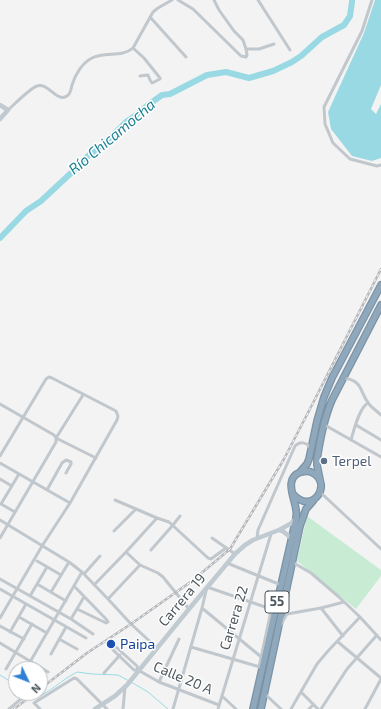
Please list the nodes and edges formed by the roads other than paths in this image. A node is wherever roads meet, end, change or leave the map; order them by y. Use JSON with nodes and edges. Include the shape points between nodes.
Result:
{"nodes":[{"id":1,"x":171,"y":0,"type":"edge"},
{"id":2,"x":178,"y":0,"type":"edge"},
{"id":3,"x":214,"y":0,"type":"edge"},
{"id":4,"x":258,"y":0,"type":"edge"},
{"id":5,"x":372,"y":0,"type":"edge"},
{"id":6,"x":150,"y":17,"type":"junction"},
{"id":7,"x":274,"y":44,"type":"dead end"},
{"id":8,"x":133,"y":48,"type":"junction"},
{"id":9,"x":246,"y":49,"type":"junction"},
{"id":10,"x":290,"y":50,"type":"dead end"},
{"id":11,"x":186,"y":57,"type":"dead end"},
{"id":12,"x":140,"y":76,"type":"dead end"},
{"id":13,"x":0,"y":105,"type":"edge"},
{"id":14,"x":8,"y":110,"type":"junction"},
{"id":15,"x":0,"y":119,"type":"edge"},
{"id":16,"x":381,"y":165,"type":"edge"},
{"id":17,"x":381,"y":285,"type":"edge"},
{"id":18,"x":381,"y":305,"type":"edge"},
{"id":19,"x":344,"y":378,"type":"junction"},
{"id":20,"x":83,"y":395,"type":"junction"},
{"id":21,"x":368,"y":403,"type":"junction"},
{"id":22,"x":0,"y":404,"type":"edge"},
{"id":23,"x":381,"y":415,"type":"edge"},
{"id":24,"x":23,"y":418,"type":"junction"},
{"id":25,"x":323,"y":424,"type":"junction"},
{"id":26,"x":356,"y":424,"type":"junction"},
{"id":27,"x":56,"y":438,"type":"junction"},
{"id":28,"x":351,"y":440,"type":"junction"},
{"id":29,"x":381,"y":440,"type":"edge"},
{"id":30,"x":310,"y":450,"type":"junction"},
{"id":31,"x":0,"y":456,"type":"edge"},
{"id":32,"x":381,"y":457,"type":"edge"},
{"id":33,"x":96,"y":458,"type":"junction"},
{"id":34,"x":0,"y":463,"type":"edge"},
{"id":35,"x":66,"y":473,"type":"dead end"},
{"id":36,"x":299,"y":473,"type":"junction"},
{"id":37,"x":19,"y":474,"type":"junction"},
{"id":38,"x":1,"y":481,"type":"edge"},
{"id":39,"x":33,"y":481,"type":"junction"},
{"id":40,"x":320,"y":482,"type":"junction"},
{"id":41,"x":12,"y":486,"type":"junction"},
{"id":42,"x":47,"y":490,"type":"junction"},
{"id":43,"x":320,"y":492,"type":"junction"},
{"id":44,"x":293,"y":494,"type":"junction"},
{"id":45,"x":314,"y":499,"type":"junction"},
{"id":46,"x":115,"y":500,"type":"dead end"},
{"id":47,"x":70,"y":503,"type":"junction"},
{"id":48,"x":1,"y":504,"type":"edge"},
{"id":49,"x":136,"y":509,"type":"junction"},
{"id":50,"x":15,"y":512,"type":"junction"},
{"id":51,"x":180,"y":516,"type":"dead end"},
{"id":52,"x":157,"y":518,"type":"junction"},
{"id":53,"x":296,"y":519,"type":"junction"},
{"id":54,"x":0,"y":520,"type":"edge"},
{"id":55,"x":7,"y":525,"type":"junction"},
{"id":56,"x":173,"y":525,"type":"junction"},
{"id":57,"x":279,"y":530,"type":"junction"},
{"id":58,"x":114,"y":531,"type":"dead end"},
{"id":59,"x":271,"y":534,"type":"junction"},
{"id":60,"x":0,"y":538,"type":"edge"},
{"id":61,"x":212,"y":538,"type":"dead end"},
{"id":62,"x":257,"y":538,"type":"junction"},
{"id":63,"x":292,"y":539,"type":"junction"},
{"id":64,"x":42,"y":546,"type":"junction"},
{"id":65,"x":226,"y":548,"type":"junction"},
{"id":66,"x":381,"y":549,"type":"edge"},
{"id":67,"x":151,"y":550,"type":"dead end"},
{"id":68,"x":126,"y":552,"type":"junction"},
{"id":69,"x":236,"y":554,"type":"junction"},
{"id":70,"x":100,"y":556,"type":"dead end"},
{"id":71,"x":37,"y":561,"type":"dead end"},
{"id":72,"x":69,"y":562,"type":"junction"},
{"id":73,"x":292,"y":562,"type":"junction"},
{"id":74,"x":227,"y":563,"type":"junction"},
{"id":75,"x":140,"y":565,"type":"junction"},
{"id":76,"x":47,"y":567,"type":"junction"},
{"id":77,"x":83,"y":573,"type":"junction"},
{"id":78,"x":61,"y":575,"type":"junction"},
{"id":79,"x":258,"y":576,"type":"junction"},
{"id":80,"x":0,"y":579,"type":"edge"},
{"id":81,"x":37,"y":584,"type":"junction"},
{"id":82,"x":94,"y":585,"type":"junction"},
{"id":83,"x":284,"y":585,"type":"junction"},
{"id":84,"x":74,"y":586,"type":"junction"},
{"id":85,"x":207,"y":587,"type":"junction"},
{"id":86,"x":17,"y":588,"type":"junction"},
{"id":87,"x":0,"y":589,"type":"edge"},
{"id":88,"x":51,"y":592,"type":"junction"},
{"id":89,"x":13,"y":596,"type":"junction"},
{"id":90,"x":30,"y":596,"type":"junction"},
{"id":91,"x":84,"y":597,"type":"junction"},
{"id":92,"x":108,"y":598,"type":"junction"},
{"id":93,"x":66,"y":601,"type":"junction"},
{"id":94,"x":250,"y":601,"type":"junction"},
{"id":95,"x":344,"y":602,"type":"junction"},
{"id":96,"x":26,"y":604,"type":"junction"},
{"id":97,"x":202,"y":608,"type":"junction"},
{"id":98,"x":321,"y":608,"type":"junction"},
{"id":99,"x":77,"y":609,"type":"junction"},
{"id":100,"x":189,"y":609,"type":"junction"},
{"id":101,"x":59,"y":612,"type":"junction"},
{"id":102,"x":287,"y":614,"type":"junction"},
{"id":103,"x":19,"y":617,"type":"junction"},
{"id":104,"x":0,"y":618,"type":"edge"},
{"id":105,"x":360,"y":618,"type":"junction"},
{"id":106,"x":71,"y":619,"type":"junction"},
{"id":107,"x":54,"y":620,"type":"junction"},
{"id":108,"x":32,"y":624,"type":"junction"},
{"id":109,"x":0,"y":626,"type":"edge"},
{"id":110,"x":66,"y":627,"type":"junction"},
{"id":111,"x":278,"y":629,"type":"junction"},
{"id":112,"x":10,"y":632,"type":"junction"},
{"id":113,"x":47,"y":633,"type":"junction"},
{"id":114,"x":94,"y":634,"type":"dead end"},
{"id":115,"x":377,"y":635,"type":"junction"},
{"id":116,"x":343,"y":636,"type":"junction"},
{"id":117,"x":86,"y":638,"type":"dead end"},
{"id":118,"x":24,"y":639,"type":"junction"},
{"id":119,"x":59,"y":639,"type":"junction"},
{"id":120,"x":179,"y":639,"type":"dead end"},
{"id":121,"x":239,"y":639,"type":"junction"},
{"id":122,"x":381,"y":640,"type":"edge"},
{"id":123,"x":338,"y":642,"type":"junction"},
{"id":124,"x":0,"y":643,"type":"edge"},
{"id":125,"x":191,"y":647,"type":"junction"},
{"id":126,"x":157,"y":648,"type":"junction"},
{"id":127,"x":77,"y":649,"type":"dead end"},
{"id":128,"x":16,"y":653,"type":"junction"},
{"id":129,"x":123,"y":653,"type":"junction"},
{"id":130,"x":51,"y":654,"type":"dead end"},
{"id":131,"x":120,"y":656,"type":"junction"},
{"id":132,"x":260,"y":656,"type":"junction"},
{"id":133,"x":357,"y":658,"type":"junction"},
{"id":134,"x":233,"y":659,"type":"junction"},
{"id":135,"x":31,"y":661,"type":"joint"},
{"id":136,"x":260,"y":668,"type":"junction"},
{"id":137,"x":6,"y":669,"type":"dead end"},
{"id":138,"x":138,"y":670,"type":"junction"},
{"id":139,"x":104,"y":673,"type":"dead end"},
{"id":140,"x":381,"y":679,"type":"edge"},
{"id":141,"x":159,"y":682,"type":"junction"},
{"id":142,"x":380,"y":685,"type":"edge"},
{"id":143,"x":126,"y":686,"type":"junction"},
{"id":144,"x":179,"y":689,"type":"junction"},
{"id":145,"x":301,"y":692,"type":"junction"},
{"id":146,"x":264,"y":693,"type":"junction"},
{"id":147,"x":222,"y":696,"type":"junction"},
{"id":148,"x":19,"y":701,"type":"edge"},
{"id":149,"x":103,"y":705,"type":"junction"},
{"id":150,"x":219,"y":705,"type":"junction"},
{"id":151,"x":313,"y":705,"type":"junction"},
{"id":152,"x":9,"y":709,"type":"edge"},
{"id":153,"x":40,"y":709,"type":"edge"},
{"id":154,"x":95,"y":709,"type":"edge"},
{"id":155,"x":107,"y":709,"type":"edge"},
{"id":156,"x":123,"y":709,"type":"edge"},
{"id":157,"x":174,"y":709,"type":"edge"},
{"id":158,"x":218,"y":709,"type":"edge"},
{"id":159,"x":236,"y":709,"type":"edge"},
{"id":160,"x":253,"y":709,"type":"edge"},
{"id":161,"x":260,"y":709,"type":"edge"},
{"id":162,"x":281,"y":709,"type":"edge"},
{"id":163,"x":291,"y":709,"type":"edge"},
{"id":164,"x":309,"y":709,"type":"edge"},
{"id":165,"x":319,"y":709,"type":"edge"},
{"id":166,"x":366,"y":709,"type":"edge"}],
"edges":[{"from":1,"to":6,"type":"street"},
{"from":2,"to":9,"type":"street","via":[[193,9],[241,56],[246,57]]},
{"from":3,"to":9,"type":"street","via":[[234,31],[243,40]]},
{"from":4,"to":10,"type":"street"},
{"from":5,"to":16,"type":"street","via":[[362,31],[324,107],[325,124],[333,144],[350,159]]},
{"from":6,"to":8,"type":"street"},
{"from":6,"to":11,"type":"street"},
{"from":7,"to":9,"type":"street","via":[[260,49]]},
{"from":8,"to":12,"type":"street","via":[[160,79],[152,83],[148,75]]},
{"from":8,"to":14,"type":"street","via":[[130,51],[92,58],[78,72],[70,93],[63,98],[44,86],[38,86]]},
{"from":13,"to":14,"type":"street"},
{"from":14,"to":15,"type":"street"},
{"from":17,"to":30,"type":"highway","number":"55","via":[[329,385],[320,407]]},
{"from":18,"to":19,"type":"highway"},
{"from":19,"to":21,"type":"street","via":[[359,385]]},
{"from":19,"to":25,"type":"highway"},
{"from":20,"to":24,"type":"street","via":[[49,377]]},
{"from":20,"to":27,"type":"street"},
{"from":20,"to":33,"type":"street","via":[[116,411],[118,416]]},
{"from":21,"to":23,"type":"street"},
{"from":21,"to":26,"type":"street"},
{"from":22,"to":24,"type":"street"},
{"from":24,"to":27,"type":"street"},
{"from":24,"to":31,"type":"street"},
{"from":25,"to":28,"type":"street"},
{"from":25,"to":40,"type":"highway","via":[[317,460]]},
{"from":26,"to":28,"type":"street"},
{"from":26,"to":29,"type":"street"},
{"from":27,"to":33,"type":"street"},
{"from":27,"to":39,"type":"street"},
{"from":28,"to":32,"type":"street"},
{"from":30,"to":36,"type":"highway","number":"55","via":[[307,464]]},
{"from":30,"to":62,"type":"street","via":[[305,443],[295,446],[258,530]]},
{"from":33,"to":47,"type":"street"},
{"from":34,"to":37,"type":"street"},
{"from":35,"to":42,"type":"street","via":[[71,464],[67,460],[62,463]]},
{"from":36,"to":40,"type":"highway","via":[[312,472]]},
{"from":36,"to":44,"type":"highway","number":"55","via":[[292,480]]},
{"from":37,"to":39,"type":"street"},
{"from":37,"to":41,"type":"street"},
{"from":38,"to":41,"type":"street"},
{"from":39,"to":42,"type":"street"},
{"from":39,"to":50,"type":"street"},
{"from":40,"to":43,"type":"highway"},
{"from":41,"to":48,"type":"street"},
{"from":42,"to":47,"type":"street"},
{"from":43,"to":45,"type":"highway","number":"55"},
{"from":43,"to":66,"type":"street"},
{"from":44,"to":45,"type":"highway","via":[[302,501]]},
{"from":44,"to":53,"type":"highway","number":"55"},
{"from":45,"to":73,"type":"highway","number":"55","via":[[303,514]]},
{"from":46,"to":49,"type":"street"},
{"from":47,"to":64,"type":"street"},
{"from":48,"to":50,"type":"street"},
{"from":49,"to":52,"type":"street"},
{"from":49,"to":58,"type":"street"},
{"from":50,"to":55,"type":"street"},
{"from":51,"to":56,"type":"street"},
{"from":52,"to":56,"type":"street"},
{"from":52,"to":68,"type":"street"},
{"from":53,"to":57,"type":"street","name":"Carrera 19"},
{"from":53,"to":63,"type":"highway","number":"55"},
{"from":54,"to":55,"type":"street"},
{"from":55,"to":60,"type":"street"},
{"from":55,"to":64,"type":"street"},
{"from":56,"to":65,"type":"street","via":[[208,558],[211,559]]},
{"from":56,"to":67,"type":"street"},
{"from":57,"to":59,"type":"street","name":"Carrera 19"},
{"from":57,"to":63,"type":"street"},
{"from":59,"to":62,"type":"street","name":"Carrera 19"},
{"from":59,"to":79,"type":"street","name":"Carrera 22"},
{"from":61,"to":65,"type":"street"},
{"from":62,"to":69,"type":"street","name":"Carrera 19"},
{"from":63,"to":83,"type":"highway","number":"55"},
{"from":64,"to":72,"type":"street"},
{"from":64,"to":86,"type":"street"},
{"from":65,"to":69,"type":"street"},
{"from":68,"to":75,"type":"street"},
{"from":68,"to":82,"type":"street"},
{"from":69,"to":74,"type":"street","name":"Carrera 19"},
{"from":70,"to":77,"type":"street"},
{"from":71,"to":76,"type":"street"},
{"from":72,"to":77,"type":"street"},
{"from":72,"to":78,"type":"street"},
{"from":73,"to":83,"type":"highway","number":"55"},
{"from":73,"to":95,"type":"street","via":[[310,573]]},
{"from":74,"to":79,"type":"street"},
{"from":74,"to":85,"type":"street","name":"Carrera 19"},
{"from":75,"to":92,"type":"street"},
{"from":75,"to":100,"type":"street","via":[[163,577]]},
{"from":76,"to":78,"type":"street"},
{"from":76,"to":81,"type":"street"},
{"from":77,"to":82,"type":"street"},
{"from":77,"to":84,"type":"street"},
{"from":78,"to":88,"type":"street"},
{"from":79,"to":83,"type":"street"},
{"from":79,"to":94,"type":"street","name":"Carrera 22"},
{"from":80,"to":86,"type":"street"},
{"from":81,"to":88,"type":"street"},
{"from":81,"to":90,"type":"street"},
{"from":82,"to":92,"type":"street"},
{"from":83,"to":102,"type":"street"},
{"from":83,"to":111,"type":"highway","number":"55"},
{"from":83,"to":136,"type":"highway","number":"55"},
{"from":84,"to":91,"type":"street"},
{"from":84,"to":93,"type":"street"},
{"from":85,"to":94,"type":"street"},
{"from":85,"to":97,"type":"street"},
{"from":85,"to":100,"type":"street","name":"Carrera 19"},
{"from":86,"to":89,"type":"street"},
{"from":86,"to":90,"type":"street"},
{"from":87,"to":89,"type":"street"},
{"from":88,"to":93,"type":"street"},
{"from":89,"to":96,"type":"street"},
{"from":89,"to":104,"type":"street"},
{"from":90,"to":101,"type":"street"},
{"from":91,"to":99,"type":"street"},
{"from":91,"to":99,"type":"street","via":[[108,622]]},
{"from":92,"to":126,"type":"street"},
{"from":93,"to":101,"type":"street"},
{"from":94,"to":121,"type":"street","name":"Carrera 22"},
{"from":94,"to":132,"type":"street","via":[[271,609]]},
{"from":95,"to":98,"type":"street"},
{"from":95,"to":105,"type":"street"},
{"from":96,"to":103,"type":"street"},
{"from":96,"to":107,"type":"street"},
{"from":97,"to":121,"type":"street"},
{"from":97,"to":125,"type":"street"},
{"from":98,"to":102,"type":"street"},
{"from":98,"to":116,"type":"street"},
{"from":99,"to":106,"type":"street"},
{"from":100,"to":126,"type":"street","name":"Carrera 19"},
{"from":101,"to":106,"type":"street"},
{"from":101,"to":107,"type":"street"},
{"from":102,"to":111,"type":"street"},
{"from":103,"to":108,"type":"street"},
{"from":103,"to":112,"type":"street"},
{"from":105,"to":115,"type":"street"},
{"from":105,"to":116,"type":"street"},
{"from":106,"to":114,"type":"street"},
{"from":107,"to":110,"type":"street"},
{"from":107,"to":113,"type":"street"},
{"from":108,"to":113,"type":"street"},
{"from":108,"to":118,"type":"street"},
{"from":109,"to":112,"type":"street"},
{"from":110,"to":117,"type":"street"},
{"from":110,"to":119,"type":"street"},
{"from":111,"to":146,"type":"highway","number":"55"},
{"from":112,"to":118,"type":"street"},
{"from":113,"to":135,"type":"street"},
{"from":115,"to":122,"type":"street"},
{"from":115,"to":133,"type":"street"},
{"from":116,"to":123,"type":"street"},
{"from":118,"to":128,"type":"street"},
{"from":119,"to":127,"type":"street"},
{"from":119,"to":130,"type":"street"},
{"from":120,"to":141,"type":"street"},
{"from":121,"to":132,"type":"street"},
{"from":121,"to":134,"type":"street","name":"Carrera 22"},
{"from":123,"to":133,"type":"street"},
{"from":123,"to":145,"type":"street","via":[[317,664]]},
{"from":124,"to":128,"type":"street"},
{"from":125,"to":134,"type":"street"},
{"from":125,"to":144,"type":"street"},
{"from":126,"to":138,"type":"street","name":"Carrera 19"},
{"from":128,"to":135,"type":"street"},
{"from":128,"to":137,"type":"street"},
{"from":129,"to":131,"type":"street"},
{"from":129,"to":131,"type":"street","via":[[113,647]]},
{"from":129,"to":138,"type":"street","name":"Calle 20 A"},
{"from":131,"to":138,"type":"street","name":"Calle 20 A","via":[[134,670]]},
{"from":131,"to":139,"type":"street"},
{"from":132,"to":136,"type":"street"},
{"from":133,"to":140,"type":"street"},
{"from":133,"to":165,"type":"street","via":[[346,669]]},
{"from":134,"to":136,"type":"street"},
{"from":134,"to":147,"type":"street","name":"Carrera 22"},
{"from":136,"to":160,"type":"highway","number":"55"},
{"from":138,"to":141,"type":"street","name":"Calle 20 A"},
{"from":138,"to":143,"type":"street","name":"Carrera 19"},
{"from":140,"to":142,"type":"street"},
{"from":141,"to":144,"type":"street","name":"Calle 20 A"},
{"from":142,"to":166,"type":"street"},
{"from":143,"to":149,"type":"street","name":"Carrera 19"},
{"from":143,"to":156,"type":"street"},
{"from":144,"to":150,"type":"street","name":"Calle 20 A"},
{"from":144,"to":157,"type":"street"},
{"from":145,"to":151,"type":"street"},
{"from":145,"to":163,"type":"street"},
{"from":146,"to":161,"type":"highway","number":"55"},
{"from":146,"to":162,"type":"street"},
{"from":147,"to":150,"type":"street","name":"Carrera 22"},
{"from":147,"to":159,"type":"street"},
{"from":148,"to":152,"type":"street"},
{"from":149,"to":153,"type":"street","via":[[74,678],[34,703]]},
{"from":149,"to":154,"type":"street","name":"Carrera 19"},
{"from":149,"to":155,"type":"street"},
{"from":150,"to":158,"type":"street","name":"Carrera 22"},
{"from":151,"to":164,"type":"street"},
{"from":151,"to":165,"type":"street"}]}
